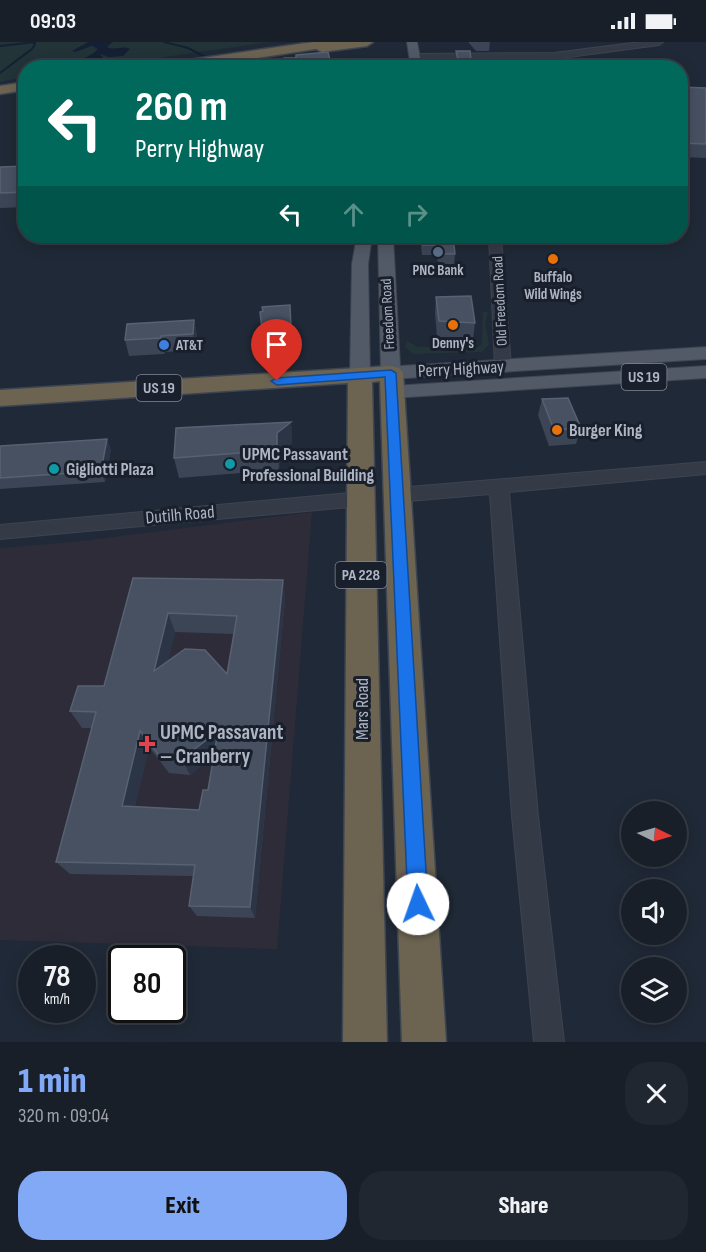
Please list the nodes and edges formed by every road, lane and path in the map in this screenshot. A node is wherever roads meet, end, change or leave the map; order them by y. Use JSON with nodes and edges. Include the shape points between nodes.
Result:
{"nodes":[{"id":1,"x":339,"y":42,"type":"edge"},
{"id":2,"x":367,"y":42,"type":"edge"},
{"id":3,"x":659,"y":42,"type":"edge"},
{"id":4,"x":412,"y":43,"type":"edge"},
{"id":5,"x":216,"y":60,"type":"edge"},
{"id":6,"x":244,"y":60,"type":"edge"},
{"id":7,"x":416,"y":60,"type":"edge"},
{"id":8,"x":460,"y":60,"type":"edge"},
{"id":9,"x":18,"y":88,"type":"edge"},
{"id":10,"x":0,"y":89,"type":"edge"},
{"id":11,"x":18,"y":90,"type":"edge"},
{"id":12,"x":0,"y":95,"type":"edge"},
{"id":13,"x":363,"y":243,"type":"edge"},
{"id":14,"x":385,"y":243,"type":"edge"},
{"id":15,"x":495,"y":243,"type":"edge"},
{"id":16,"x":706,"y":353,"type":"edge"},
{"id":17,"x":503,"y":366,"type":"junction"},
{"id":18,"x":706,"y":372,"type":"edge"},
{"id":19,"x":392,"y":383,"type":"junction"},
{"id":20,"x":360,"y":386,"type":"junction"},
{"id":21,"x":0,"y":398,"type":"edge"},
{"id":22,"x":0,"y":417,"type":"edge"},
{"id":23,"x":706,"y":468,"type":"edge"},
{"id":24,"x":499,"y":486,"type":"junction"},
{"id":25,"x":379,"y":497,"type":"junction"},
{"id":26,"x":0,"y":532,"type":"edge"},
{"id":27,"x":364,"y":974,"type":"junction"},
{"id":28,"x":350,"y":1042,"type":"edge"},
{"id":29,"x":365,"y":1042,"type":"edge"},
{"id":30,"x":424,"y":1042,"type":"edge"},
{"id":31,"x":549,"y":1042,"type":"edge"}],
"edges":[{"from":1,"to":5,"type":"highway"},
{"from":2,"to":6,"type":"highway"},
{"from":3,"to":8,"type":"street","via":[[592,52]]},
{"from":4,"to":7,"type":"main road"},
{"from":9,"to":10,"type":"highway"},
{"from":11,"to":12,"type":"highway"},
{"from":13,"to":20,"type":"main road","name":"Freedom Road"},
{"from":14,"to":19,"type":"main road","name":"Freedom Road"},
{"from":15,"to":17,"type":"street","name":"Old Freedom Road"},
{"from":16,"to":17,"type":"main road","name":"Perry Highway","number":"US 19"},
{"from":17,"to":19,"type":"main road","name":"Perry Highway","number":"US 19"},
{"from":18,"to":19,"type":"main road","name":"Perry Highway","number":"US 19"},
{"from":19,"to":20,"type":"highway","name":"Perry Highway","number":"US 19"},
{"from":19,"to":25,"type":"highway","name":"Mars Road","number":"PA 228"},
{"from":20,"to":21,"type":"highway","name":"Perry Highway","number":"US 19"},
{"from":20,"to":22,"type":"highway","name":"Perry Highway","number":"US 19"},
{"from":20,"to":25,"type":"highway","name":"Mars Road","number":"PA 228"},
{"from":23,"to":24,"type":"street","name":"Dutilh Road"},
{"from":24,"to":25,"type":"street","name":"Dutilh Road"},
{"from":24,"to":31,"type":"street","via":[[525,816]]},
{"from":25,"to":26,"type":"street","name":"Dutilh Road"},
{"from":25,"to":27,"type":"highway","name":"Mars Road","number":"PA 228"},
{"from":25,"to":30,"type":"highway","name":"Mars Road","number":"PA 228"},
{"from":27,"to":28,"type":"highway"},
{"from":27,"to":29,"type":"highway","name":"Mars Road","number":"PA 228"}]}
